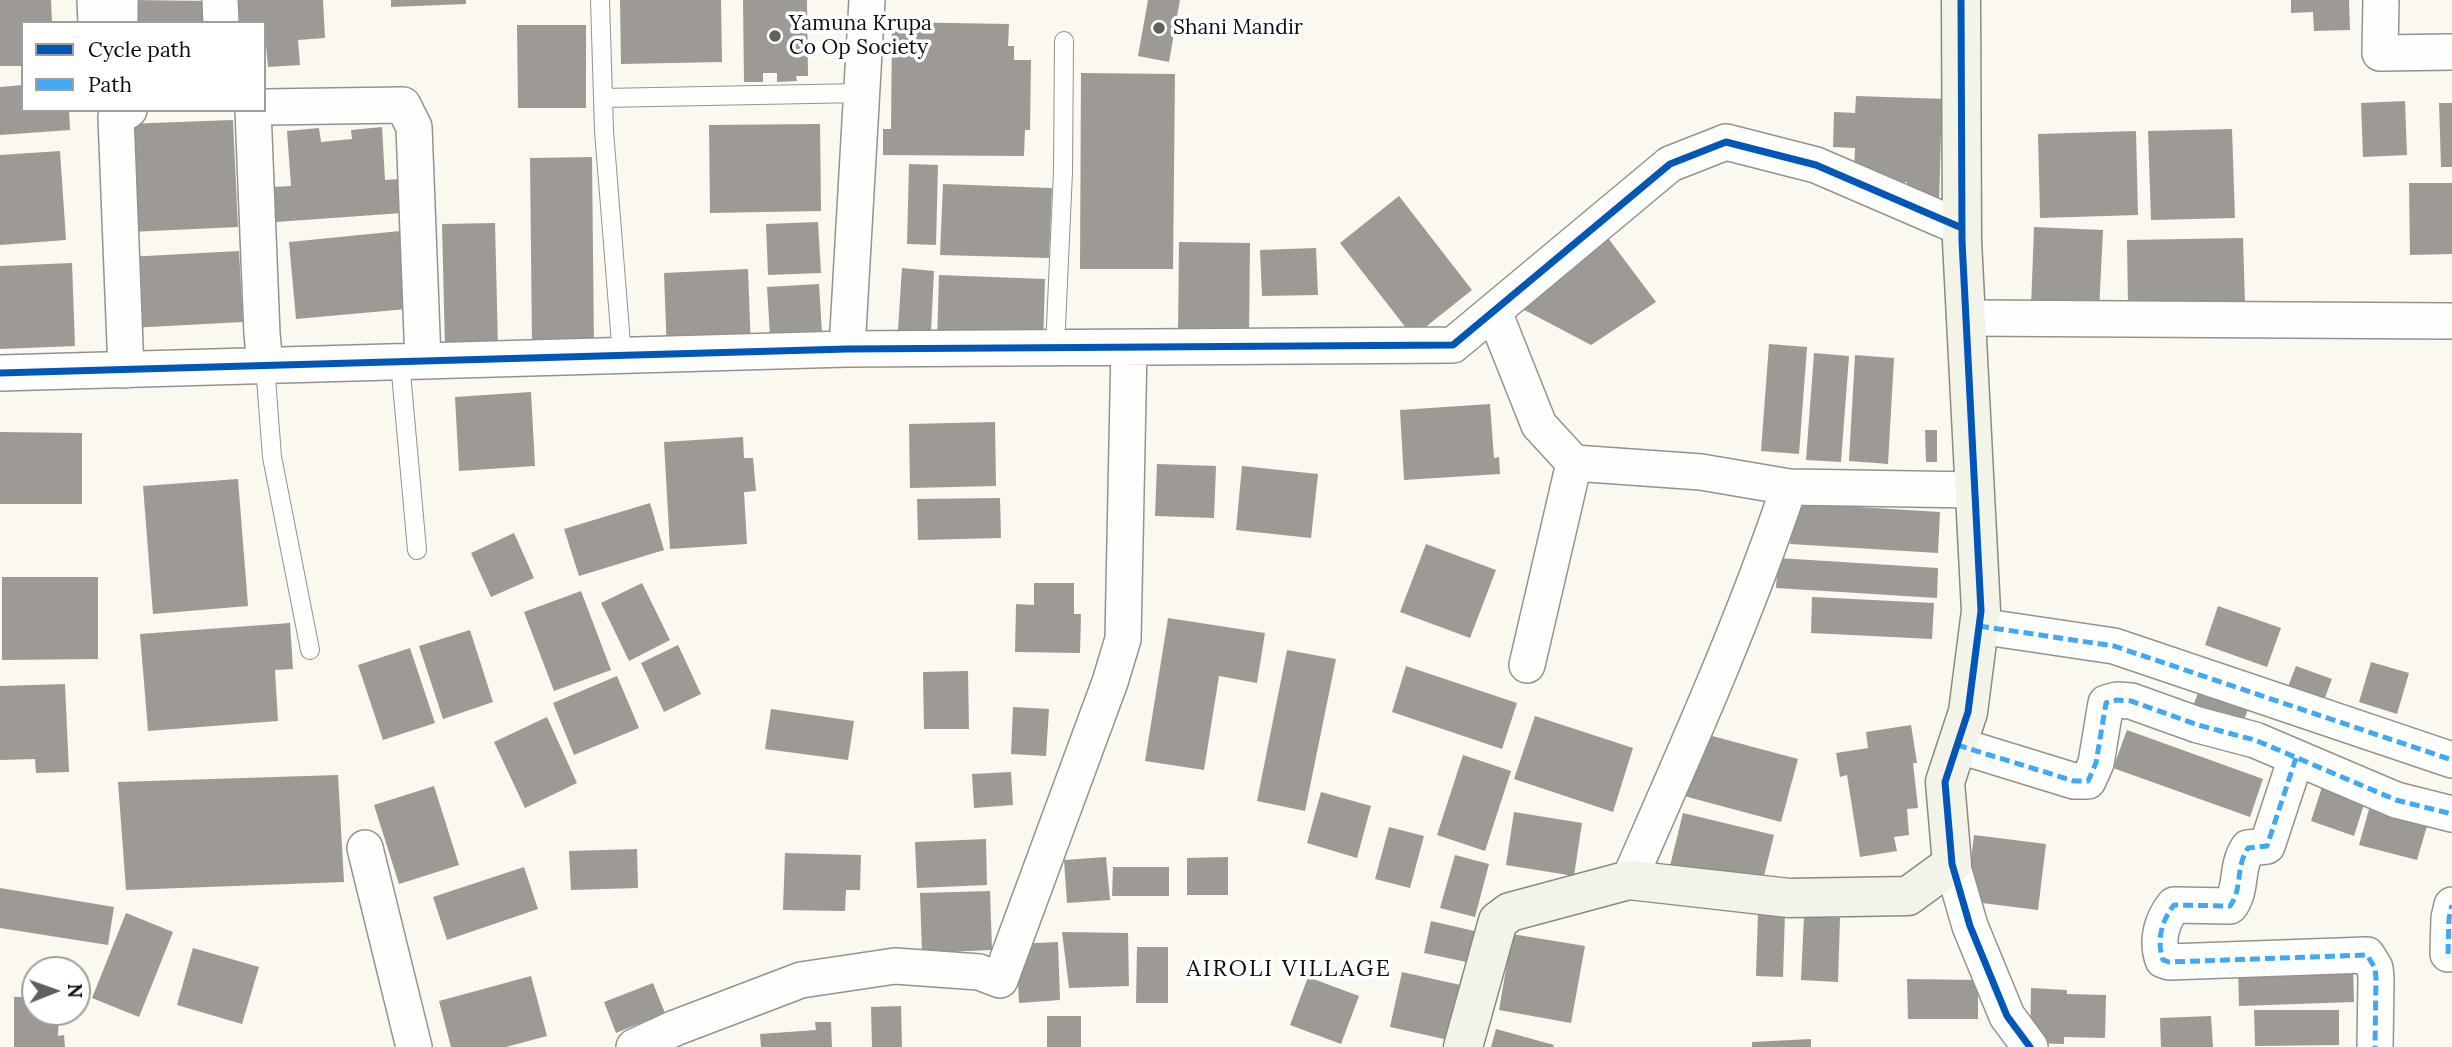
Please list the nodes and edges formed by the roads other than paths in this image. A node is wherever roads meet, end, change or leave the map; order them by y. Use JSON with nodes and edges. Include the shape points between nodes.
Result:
{"nodes":[{"id":1,"x":95,"y":0,"type":"edge"},
{"id":2,"x":120,"y":0,"type":"edge"},
{"id":3,"x":220,"y":0,"type":"edge"},
{"id":4,"x":600,"y":0,"type":"edge"},
{"id":5,"x":867,"y":0,"type":"edge"},
{"id":6,"x":1961,"y":0,"type":"edge"},
{"id":7,"x":2381,"y":0,"type":"edge"},
{"id":8,"x":96,"y":21,"type":"edge"},
{"id":9,"x":120,"y":21,"type":"edge"},
{"id":10,"x":220,"y":21,"type":"edge"},
{"id":11,"x":1064,"y":41,"type":"dead end"},
{"id":12,"x":2452,"y":52,"type":"edge"},
{"id":13,"x":862,"y":93,"type":"junction"},
{"id":14,"x":603,"y":97,"type":"junction"},
{"id":15,"x":266,"y":107,"type":"edge"},
{"id":16,"x":125,"y":112,"type":"edge"},
{"id":17,"x":253,"y":112,"type":"edge"},
{"id":18,"x":1962,"y":228,"type":"junction"},
{"id":19,"x":104,"y":230,"type":"dead end"},
{"id":20,"x":1494,"y":312,"type":"junction"},
{"id":21,"x":1967,"y":318,"type":"junction"},
{"id":22,"x":2452,"y":321,"type":"edge"},
{"id":23,"x":1129,"y":347,"type":"junction"},
{"id":24,"x":1055,"y":348,"type":"junction"},
{"id":25,"x":847,"y":349,"type":"junction"},
{"id":26,"x":622,"y":356,"type":"junction"},
{"id":27,"x":411,"y":362,"type":"junction"},
{"id":28,"x":265,"y":365,"type":"junction"},
{"id":29,"x":117,"y":370,"type":"junction"},
{"id":30,"x":0,"y":373,"type":"edge"},
{"id":31,"x":1574,"y":463,"type":"junction"},
{"id":32,"x":1789,"y":487,"type":"junction"},
{"id":33,"x":1975,"y":490,"type":"junction"},
{"id":34,"x":417,"y":550,"type":"dead end"},
{"id":35,"x":1979,"y":626,"type":"junction"},
{"id":36,"x":310,"y":650,"type":"dead end"},
{"id":37,"x":1527,"y":664,"type":"dead end"},
{"id":38,"x":1957,"y":745,"type":"junction"},
{"id":39,"x":2296,"y":758,"type":"junction"},
{"id":40,"x":2452,"y":760,"type":"edge"},
{"id":41,"x":2452,"y":814,"type":"edge"},
{"id":42,"x":365,"y":848,"type":"dead end"},
{"id":43,"x":1952,"y":864,"type":"junction"},
{"id":44,"x":1629,"y":880,"type":"junction"},
{"id":45,"x":2452,"y":905,"type":"edge"},
{"id":46,"x":2448,"y":954,"type":"dead end"},
{"id":47,"x":414,"y":1047,"type":"edge"},
{"id":48,"x":634,"y":1047,"type":"edge"},
{"id":49,"x":1463,"y":1047,"type":"edge"},
{"id":50,"x":2030,"y":1047,"type":"edge"},
{"id":51,"x":2375,"y":1047,"type":"edge"}],
"edges":[{"from":1,"to":8,"type":"street"},
{"from":2,"to":9,"type":"street"},
{"from":3,"to":10,"type":"street"},
{"from":4,"to":14,"type":"lane"},
{"from":5,"to":13,"type":"street"},
{"from":6,"to":18,"type":"street"},
{"from":7,"to":12,"type":"street","via":[[2380,53]]},
{"from":11,"to":24,"type":"lane"},
{"from":13,"to":14,"type":"lane"},
{"from":13,"to":25,"type":"street"},
{"from":14,"to":26,"type":"lane"},
{"from":15,"to":27,"type":"street","via":[[403,105],[414,127]]},
{"from":16,"to":29,"type":"street","via":[[116,117]]},
{"from":17,"to":28,"type":"street"},
{"from":18,"to":20,"type":"street","via":[[1816,165],[1726,142],[1670,164]]},
{"from":18,"to":21,"type":"street"},
{"from":19,"to":29,"type":"street"},
{"from":20,"to":23,"type":"street","via":[[1453,345]]},
{"from":20,"to":31,"type":"street","via":[[1539,425]]},
{"from":21,"to":22,"type":"street"},
{"from":21,"to":33,"type":"street"},
{"from":23,"to":24,"type":"street"},
{"from":23,"to":48,"type":"street","via":[[1122,639],[1000,980],[979,972],[895,966],[801,980]]},
{"from":24,"to":25,"type":"street"},
{"from":25,"to":26,"type":"street"},
{"from":26,"to":27,"type":"street"},
{"from":27,"to":28,"type":"street"},
{"from":27,"to":34,"type":"lane"},
{"from":28,"to":29,"type":"street"},
{"from":28,"to":36,"type":"lane","via":[[272,457]]},
{"from":29,"to":30,"type":"street"},
{"from":31,"to":32,"type":"street","via":[[1701,472]]},
{"from":31,"to":37,"type":"street"},
{"from":32,"to":33,"type":"street"},
{"from":32,"to":44,"type":"street","via":[[1707,700]]},
{"from":33,"to":35,"type":"street"},
{"from":35,"to":38,"type":"street","via":[[1968,712]]},
{"from":35,"to":40,"type":"street","via":[[2114,646]]},
{"from":38,"to":39,"type":"street","via":[[2074,781],[2088,781],[2096,763],[2106,703],[2117,700],[2255,740]]},
{"from":38,"to":43,"type":"street","via":[[1945,782]]},
{"from":39,"to":41,"type":"street","via":[[2396,800]]},
{"from":39,"to":51,"type":"street","via":[[2267,846],[2248,848],[2240,860],[2236,897],[2230,906],[2174,905],[2162,924],[2160,952],[2169,962],[2367,955],[2376,978]]},
{"from":42,"to":47,"type":"street"},
{"from":43,"to":44,"type":"street","via":[[1908,896],[1789,898]]},
{"from":43,"to":50,"type":"street","via":[[1970,926],[2007,1016]]},
{"from":44,"to":49,"type":"street","via":[[1510,912],[1498,921]]},
{"from":45,"to":46,"type":"street"}]}
